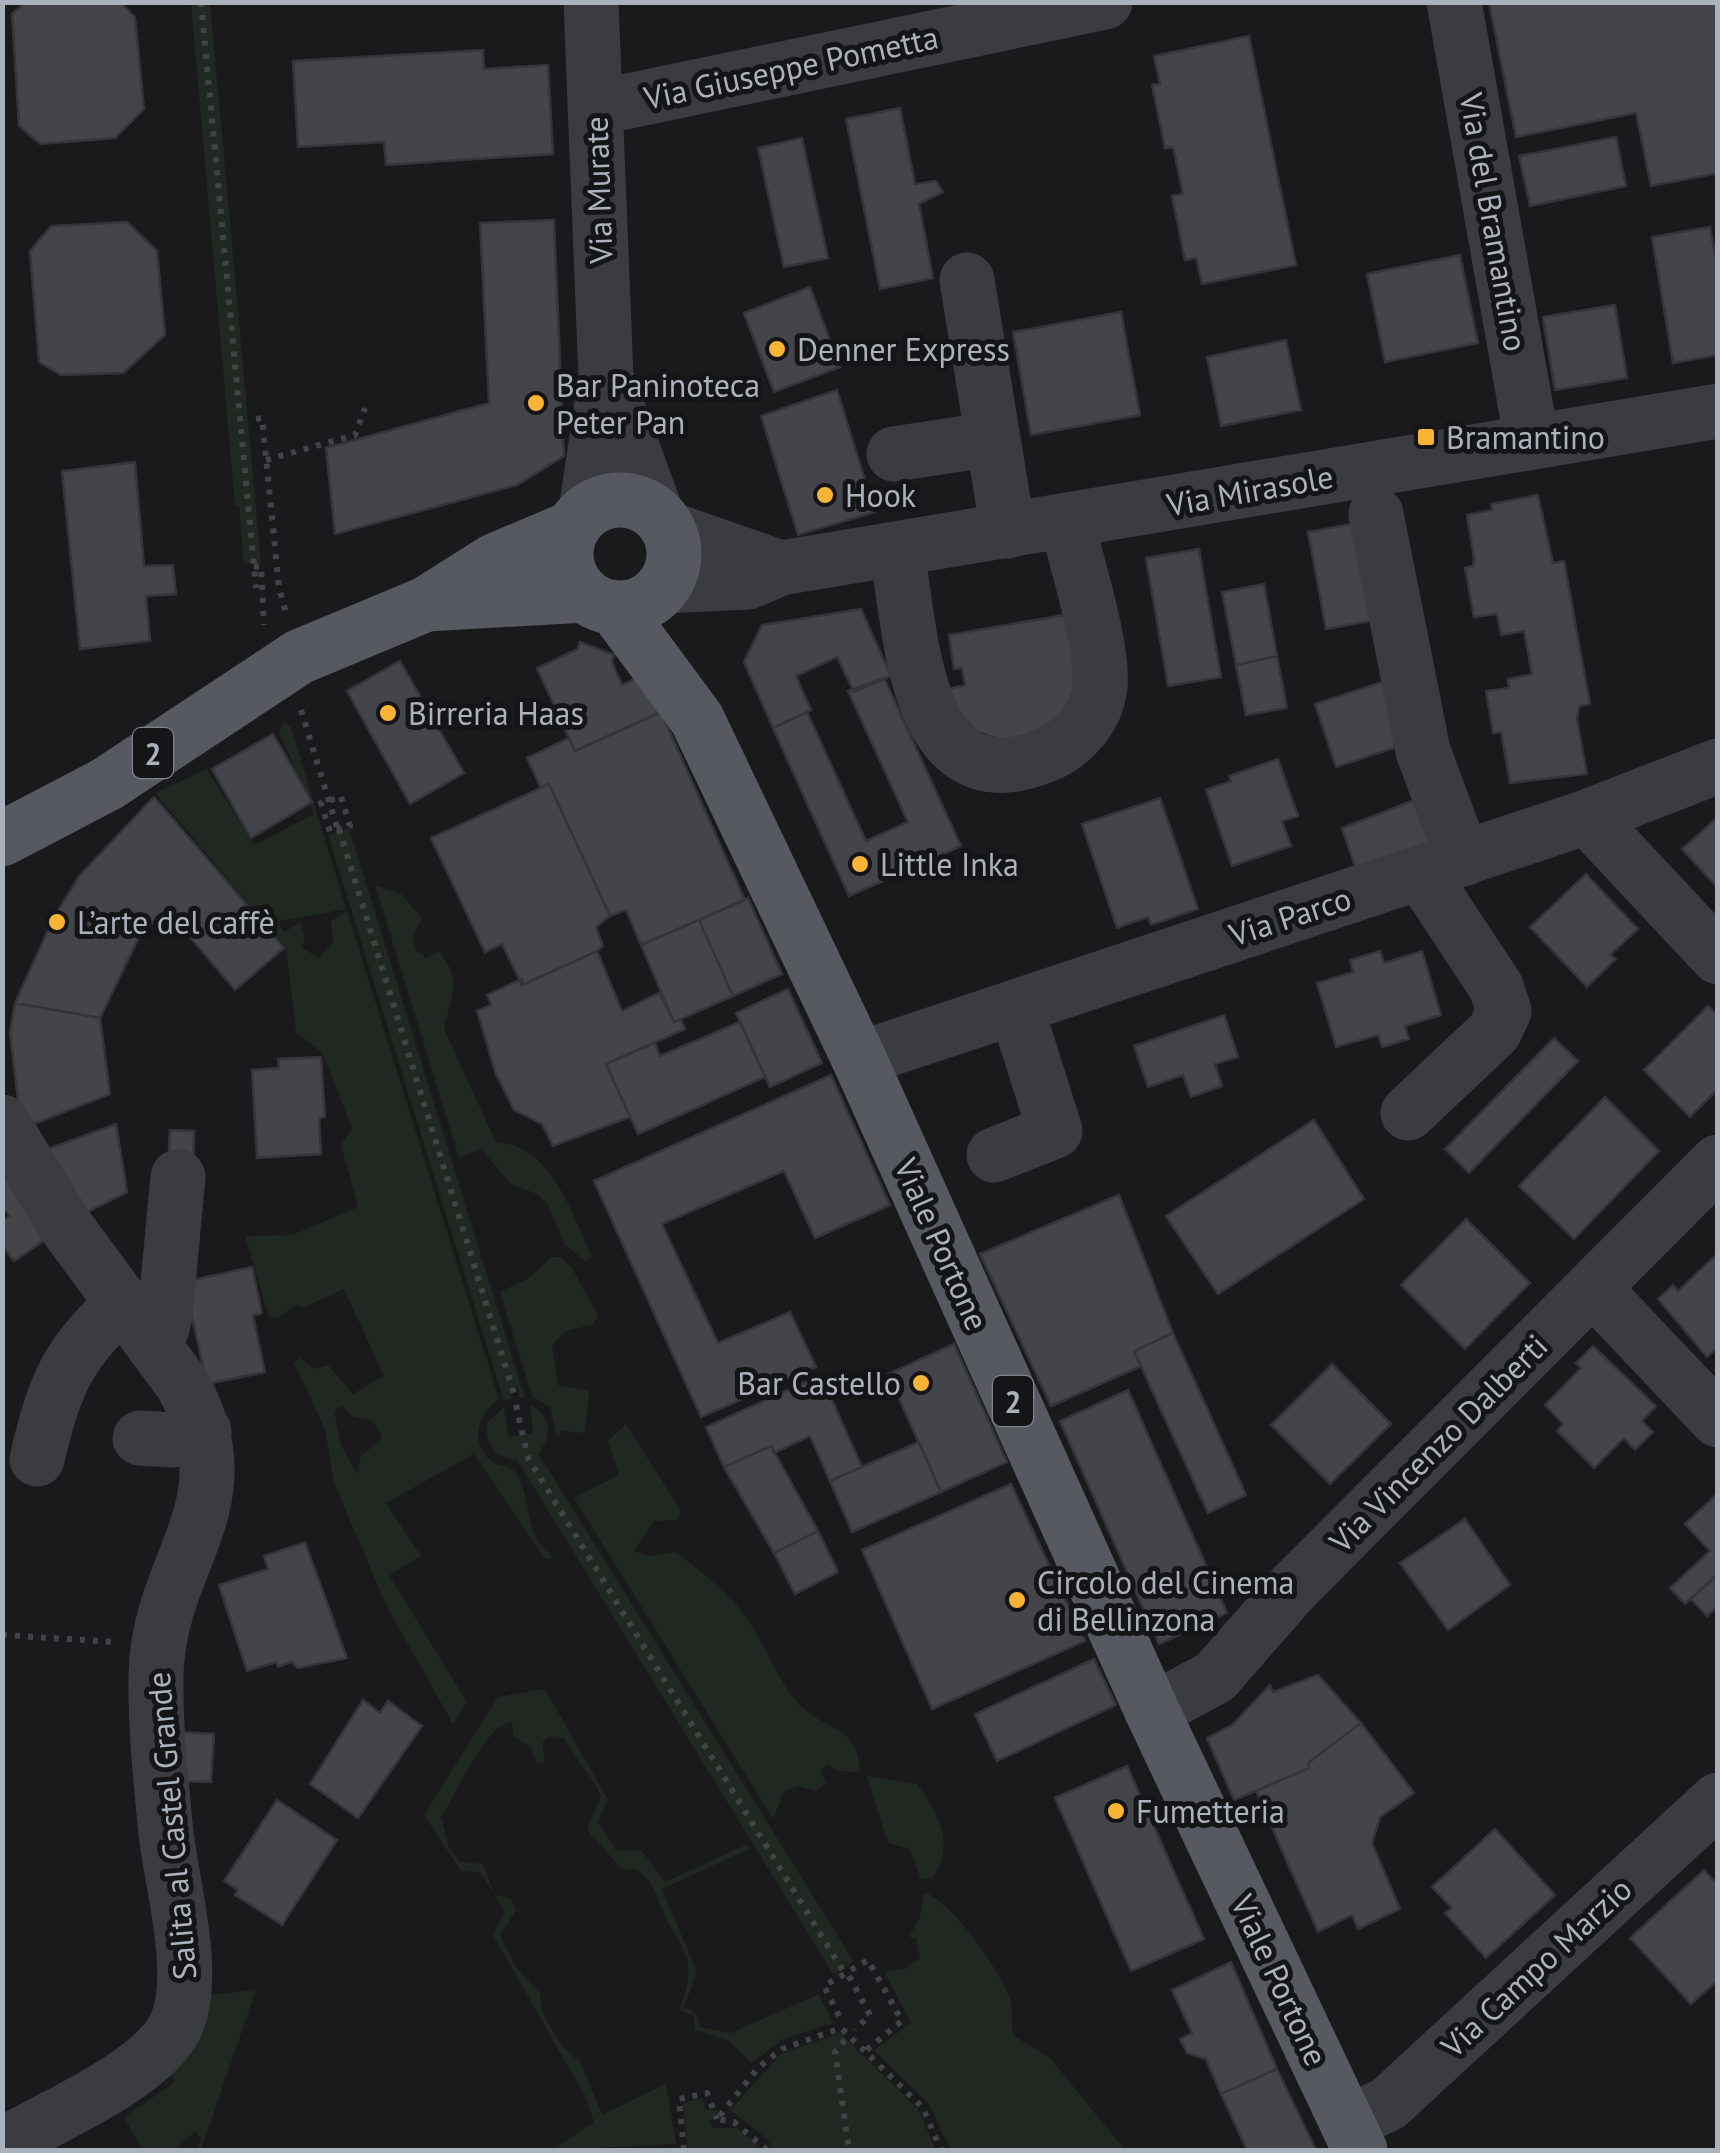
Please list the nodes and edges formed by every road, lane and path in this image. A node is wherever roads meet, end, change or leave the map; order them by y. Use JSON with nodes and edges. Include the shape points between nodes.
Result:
{"nodes":[{"id":1,"x":201,"y":2,"type":"edge"},
{"id":2,"x":591,"y":2,"type":"edge"},
{"id":3,"x":1105,"y":2,"type":"edge"},
{"id":4,"x":1454,"y":2,"type":"edge"},
{"id":5,"x":595,"y":108,"type":"junction"},
{"id":6,"x":967,"y":280,"type":"dead end"},
{"id":7,"x":606,"y":378,"type":"junction"},
{"id":8,"x":364,"y":408,"type":"dead end"},
{"id":9,"x":1718,"y":410,"type":"edge"},
{"id":10,"x":256,"y":419,"type":"dead end"},
{"id":11,"x":993,"y":439,"type":"junction"},
{"id":12,"x":1532,"y":442,"type":"junction"},
{"id":13,"x":894,"y":454,"type":"dead end"},
{"id":14,"x":266,"y":460,"type":"junction"},
{"id":15,"x":1376,"y":514,"type":"dead end"},
{"id":16,"x":579,"y":520,"type":"junction"},
{"id":17,"x":663,"y":521,"type":"junction"},
{"id":18,"x":1067,"y":522,"type":"junction"},
{"id":19,"x":1008,"y":532,"type":"junction"},
{"id":20,"x":897,"y":551,"type":"junction"},
{"id":21,"x":254,"y":567,"type":"junction"},
{"id":22,"x":782,"y":568,"type":"junction"},
{"id":23,"x":664,"y":586,"type":"junction"},
{"id":24,"x":256,"y":588,"type":"dead end"},
{"id":25,"x":600,"y":602,"type":"junction"},
{"id":26,"x":426,"y":604,"type":"junction"},
{"id":27,"x":260,"y":618,"type":"dead end"},
{"id":28,"x":299,"y":658,"type":"junction"},
{"id":29,"x":304,"y":716,"type":"dead end"},
{"id":30,"x":698,"y":719,"type":"junction"},
{"id":31,"x":1718,"y":766,"type":"edge"},
{"id":32,"x":329,"y":801,"type":"junction"},
{"id":33,"x":1587,"y":817,"type":"junction"},
{"id":34,"x":338,"y":828,"type":"junction"},
{"id":35,"x":2,"y":840,"type":"edge"},
{"id":36,"x":1442,"y":866,"type":"junction"},
{"id":37,"x":1718,"y":957,"type":"edge"},
{"id":38,"x":1016,"y":1006,"type":"junction"},
{"id":39,"x":859,"y":1059,"type":"junction"},
{"id":40,"x":1408,"y":1113,"type":"dead end"},
{"id":41,"x":2,"y":1122,"type":"edge"},
{"id":42,"x":994,"y":1155,"type":"dead end"},
{"id":43,"x":1718,"y":1162,"type":"edge"},
{"id":44,"x":178,"y":1178,"type":"dead end"},
{"id":45,"x":1594,"y":1288,"type":"junction"},
{"id":46,"x":137,"y":1321,"type":"junction"},
{"id":47,"x":1718,"y":1420,"type":"edge"},
{"id":48,"x":204,"y":1431,"type":"junction"},
{"id":49,"x":140,"y":1438,"type":"dead end"},
{"id":50,"x":36,"y":1458,"type":"dead end"},
{"id":51,"x":2,"y":1635,"type":"edge"},
{"id":52,"x":158,"y":1645,"type":"junction"},
{"id":53,"x":1152,"y":1712,"type":"junction"},
{"id":54,"x":1718,"y":1800,"type":"edge"},
{"id":55,"x":847,"y":1975,"type":"junction"},
{"id":56,"x":838,"y":2016,"type":"dead end"},
{"id":57,"x":855,"y":2030,"type":"dead end"},
{"id":58,"x":845,"y":2040,"type":"dead end"},
{"id":59,"x":865,"y":2051,"type":"junction"},
{"id":60,"x":716,"y":2118,"type":"junction"},
{"id":61,"x":1354,"y":2137,"type":"edge"},
{"id":62,"x":2,"y":2145,"type":"edge"},
{"id":63,"x":684,"y":2150,"type":"edge"},
{"id":64,"x":767,"y":2150,"type":"edge"},
{"id":65,"x":849,"y":2150,"type":"edge"},
{"id":66,"x":941,"y":2150,"type":"edge"}],
"edges":[{"from":1,"to":21,"type":"path"},
{"from":2,"to":5,"type":"street","name":"Via Murate"},
{"from":3,"to":5,"type":"street","name":"Via Giuseppe Pometta"},
{"from":4,"to":12,"type":"street","name":"Via del Bramantino"},
{"from":5,"to":7,"type":"street","name":"Via Murate"},
{"from":6,"to":11,"type":"street"},
{"from":7,"to":16,"type":"street","name":"Via Murate"},
{"from":7,"to":17,"type":"street","name":"Via Murate"},
{"from":8,"to":14,"type":"path","via":[[354,435]]},
{"from":9,"to":12,"type":"street","name":"Via Mirasole"},
{"from":10,"to":14,"type":"path","via":[[262,418]]},
{"from":11,"to":13,"type":"street"},
{"from":11,"to":19,"type":"street"},
{"from":12,"to":18,"type":"street","name":"Via Mirasole"},
{"from":14,"to":28,"type":"path","via":[[279,588]]},
{"from":15,"to":36,"type":"street"},
{"from":16,"to":17,"type":"main road","via":[[619,499]]},
{"from":16,"to":25,"type":"main road","via":[[566,556],[568,571]]},
{"from":16,"to":26,"type":"main road","number":"2"},
{"from":17,"to":22,"type":"street","name":"Via Mirasole"},
{"from":17,"to":23,"type":"main road","via":[[674,552]]},
{"from":18,"to":19,"type":"street","name":"Via Mirasole"},
{"from":18,"to":20,"type":"street","via":[[1100,685],[1075,737],[1041,758],[1020,762],[976,762],[933,722],[920,685]]},
{"from":19,"to":20,"type":"street","name":"Via Mirasole"},
{"from":20,"to":22,"type":"street","name":"Via Mirasole"},
{"from":21,"to":24,"type":"path"},
{"from":21,"to":27,"type":"path","via":[[260,566],[266,610]]},
{"from":22,"to":23,"type":"street","name":"Via Mirasole","via":[[748,582]]},
{"from":23,"to":25,"type":"main road","via":[[642,604]]},
{"from":23,"to":30,"type":"main road","name":"Viale Portone","number":"2","via":[[691,661]]},
{"from":25,"to":26,"type":"main road","number":"2"},
{"from":25,"to":30,"type":"main road","name":"Viale Portone","number":"2"},
{"from":26,"to":28,"type":"main road","number":"2"},
{"from":28,"to":35,"type":"main road","number":"2","via":[[107,784]]},
{"from":29,"to":32,"type":"path"},
{"from":30,"to":39,"type":"main road","name":"Viale Portone","number":"2"},
{"from":31,"to":33,"type":"street","name":"Via Parco"},
{"from":32,"to":34,"type":"path","via":[[321,804],[329,828]]},
{"from":32,"to":34,"type":"path","via":[[341,797],[350,826]]},
{"from":33,"to":36,"type":"street","name":"Via Parco"},
{"from":33,"to":37,"type":"street"},
{"from":34,"to":55,"type":"path","via":[[528,1458]]},
{"from":36,"to":38,"type":"street","name":"Via Parco"},
{"from":36,"to":40,"type":"street","via":[[1504,1011],[1494,1032]]},
{"from":38,"to":39,"type":"street","name":"Via Parco"},
{"from":38,"to":42,"type":"street","via":[[1056,1131]]},
{"from":39,"to":53,"type":"main road","name":"Viale Portone","number":"2"},
{"from":41,"to":46,"type":"street","name":"Salita al Castel Grande","via":[[65,1226]]},
{"from":43,"to":45,"type":"street","name":"Via Vincenzo Dalberti"},
{"from":44,"to":46,"type":"street","via":[[165,1315]]},
{"from":45,"to":47,"type":"street"},
{"from":45,"to":53,"type":"street","name":"Via Vincenzo Dalberti","via":[[1292,1588],[1215,1677]]},
{"from":46,"to":48,"type":"street","name":"Salita al Castel Grande","via":[[183,1385]]},
{"from":46,"to":50,"type":"street","via":[[93,1330],[58,1380]]},
{"from":48,"to":49,"type":"street","via":[[173,1440]]},
{"from":48,"to":52,"type":"street","name":"Salita al Castel Grande","via":[[205,1508],[167,1602]]},
{"from":51,"to":52,"type":"path"},
{"from":52,"to":62,"type":"street","name":"Salita al Castel Grande","via":[[166,1830],[184,1974],[181,2011],[170,2036],[140,2068]]},
{"from":53,"to":61,"type":"main road","name":"Viale Portone","number":"2"},
{"from":54,"to":61,"type":"street","name":"Via Campo Marzio"},
{"from":55,"to":56,"type":"path","via":[[824,1986]]},
{"from":55,"to":57,"type":"path","via":[[870,2014]]},
{"from":55,"to":59,"type":"path","via":[[868,1960],[902,2021]]},
{"from":58,"to":65,"type":"path","via":[[835,2052]]},
{"from":59,"to":60,"type":"path","via":[[841,2028],[782,2049]]},
{"from":59,"to":66,"type":"path","via":[[923,2108]]},
{"from":60,"to":63,"type":"path","via":[[707,2093],[679,2100]]},
{"from":60,"to":64,"type":"path","via":[[734,2122]]}]}
